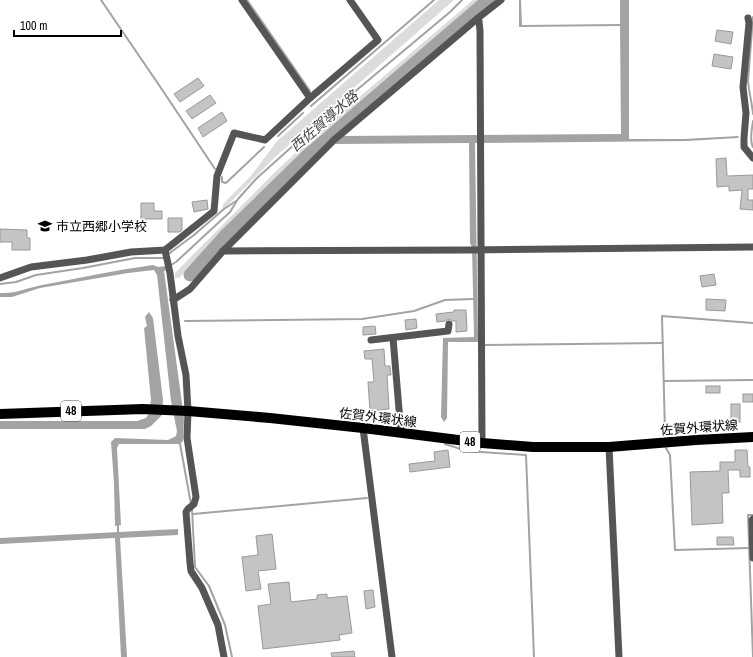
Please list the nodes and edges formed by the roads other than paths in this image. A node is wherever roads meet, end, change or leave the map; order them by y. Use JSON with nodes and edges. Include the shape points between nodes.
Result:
{"nodes":[{"id":1,"x":242,"y":0,"type":"edge"},
{"id":2,"x":350,"y":0,"type":"edge"},
{"id":3,"x":501,"y":0,"type":"edge"},
{"id":4,"x":478,"y":18,"type":"junction"},
{"id":5,"x":748,"y":18,"type":"dead end"},
{"id":6,"x":310,"y":98,"type":"junction"},
{"id":7,"x":753,"y":158,"type":"edge"},
{"id":8,"x":753,"y":247,"type":"edge"},
{"id":9,"x":165,"y":250,"type":"junction"},
{"id":10,"x":481,"y":250,"type":"junction"},
{"id":11,"x":224,"y":251,"type":"junction"},
{"id":12,"x":0,"y":278,"type":"edge"},
{"id":13,"x":173,"y":300,"type":"junction"},
{"id":14,"x":449,"y":324,"type":"dead end"},
{"id":15,"x":393,"y":338,"type":"junction"},
{"id":16,"x":372,"y":340,"type":"dead end"},
{"id":17,"x":188,"y":411,"type":"junction"},
{"id":18,"x":0,"y":414,"type":"edge"},
{"id":19,"x":363,"y":428,"type":"junction"},
{"id":20,"x":401,"y":433,"type":"junction"},
{"id":21,"x":753,"y":437,"type":"edge"},
{"id":22,"x":482,"y":443,"type":"junction"},
{"id":23,"x":609,"y":447,"type":"junction"},
{"id":24,"x":753,"y":519,"type":"edge"},
{"id":25,"x":753,"y":558,"type":"edge"},
{"id":26,"x":224,"y":657,"type":"edge"},
{"id":27,"x":392,"y":657,"type":"edge"},
{"id":28,"x":619,"y":657,"type":"edge"}],
"edges":[{"from":1,"to":6,"type":"street"},
{"from":2,"to":6,"type":"street","via":[[378,40]]},
{"from":3,"to":4,"type":"street"},
{"from":4,"to":10,"type":"street"},
{"from":4,"to":11,"type":"street","via":[[334,140]]},
{"from":5,"to":7,"type":"street","via":[[743,88],[746,113],[744,147]]},
{"from":6,"to":9,"type":"street","via":[[265,140],[234,134],[217,176],[214,211]]},
{"from":8,"to":10,"type":"street"},
{"from":9,"to":12,"type":"street","via":[[130,252],[31,267]]},
{"from":9,"to":13,"type":"street"},
{"from":10,"to":11,"type":"street"},
{"from":10,"to":22,"type":"street"},
{"from":11,"to":13,"type":"street","via":[[190,289]]},
{"from":13,"to":17,"type":"street","via":[[186,375]]},
{"from":14,"to":15,"type":"street","via":[[448,331]]},
{"from":15,"to":16,"type":"street"},
{"from":15,"to":20,"type":"street"},
{"from":17,"to":18,"type":"main road","name":"佐賀外環状線","number":"48"},
{"from":17,"to":19,"type":"main road","name":"佐賀外環状線","number":"48"},
{"from":17,"to":26,"type":"street","via":[[188,438],[196,497],[186,512],[191,571],[202,588],[218,625]]},
{"from":19,"to":20,"type":"main road","name":"佐賀外環状線","number":"48"},
{"from":19,"to":27,"type":"street"},
{"from":20,"to":22,"type":"main road","name":"佐賀外環状線","number":"48"},
{"from":21,"to":23,"type":"main road","name":"佐賀外環状線","number":"48"},
{"from":22,"to":23,"type":"main road","name":"佐賀外環状線","number":"48","via":[[533,447]]},
{"from":23,"to":28,"type":"street"},
{"from":24,"to":25,"type":"street"}]}
